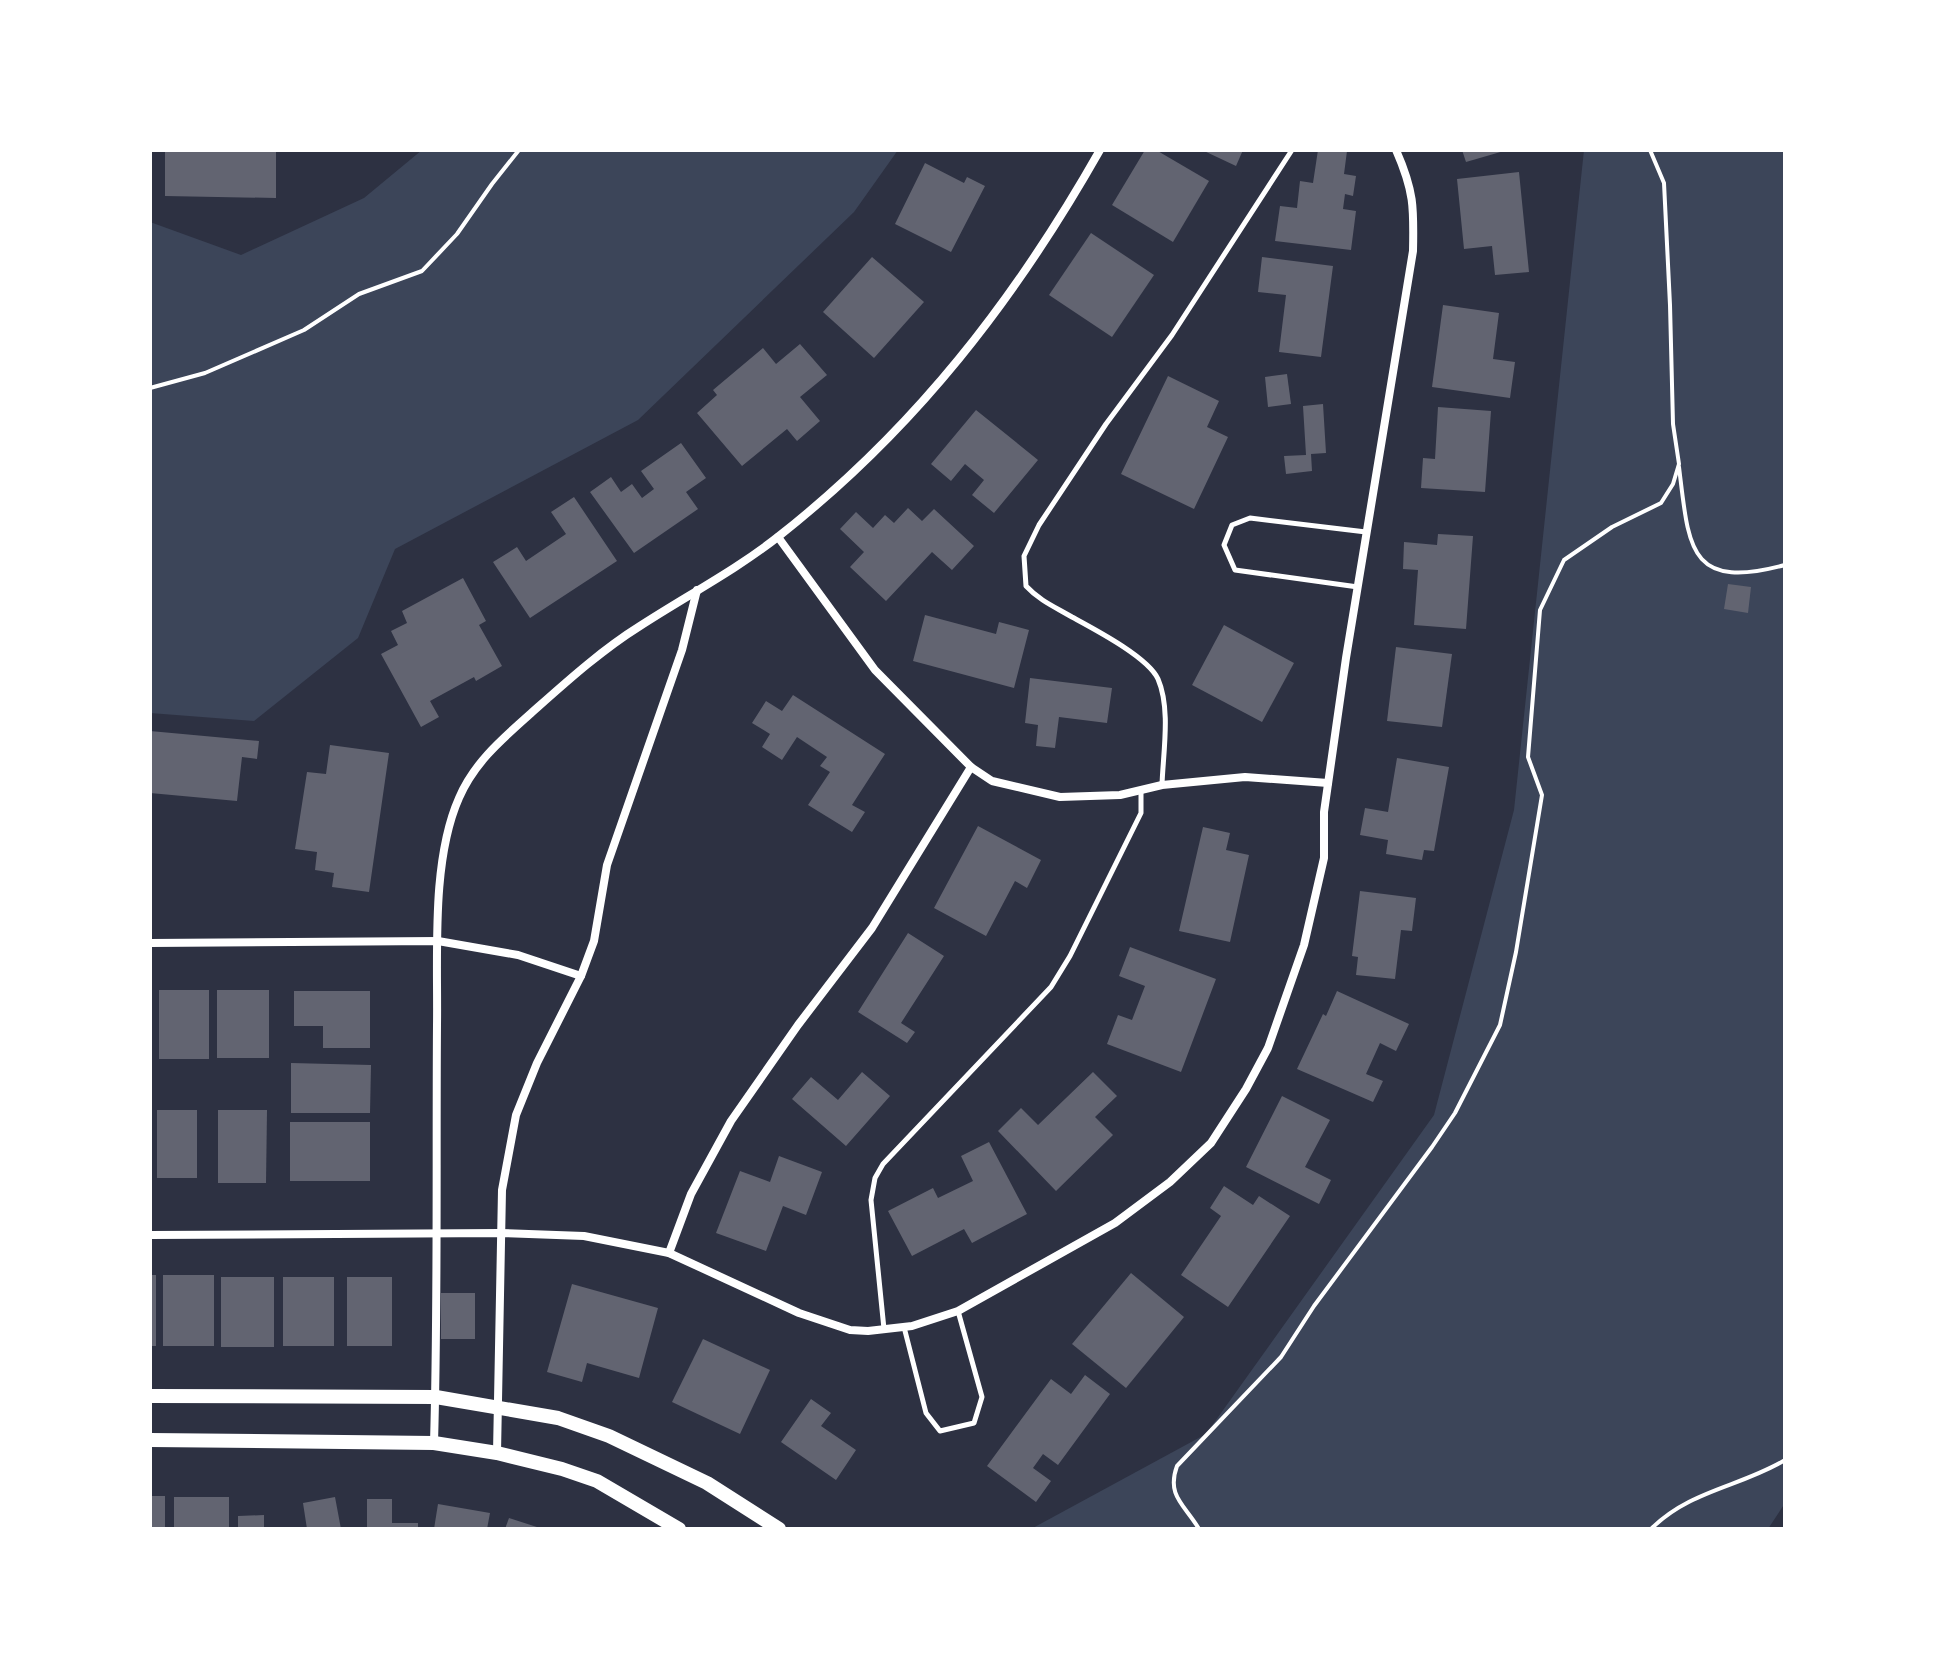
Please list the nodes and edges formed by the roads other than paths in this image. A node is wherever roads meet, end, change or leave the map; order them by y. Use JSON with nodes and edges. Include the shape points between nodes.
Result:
{"nodes":[{"id":1,"x":1100,"y":150,"type":"edge"},
{"id":2,"x":1292,"y":150,"type":"edge"},
{"id":3,"x":1396,"y":150,"type":"edge"},
{"id":4,"x":1367,"y":532,"type":"junction"},
{"id":5,"x":778,"y":537,"type":"junction"},
{"id":6,"x":1358,"y":587,"type":"junction"},
{"id":7,"x":697,"y":589,"type":"junction"},
{"id":8,"x":971,"y":767,"type":"junction"},
{"id":9,"x":1328,"y":783,"type":"junction"},
{"id":10,"x":1162,"y":785,"type":"junction"},
{"id":11,"x":1141,"y":790,"type":"junction"},
{"id":12,"x":438,"y":941,"type":"junction"},
{"id":13,"x":150,"y":943,"type":"edge"},
{"id":14,"x":581,"y":976,"type":"junction"},
{"id":15,"x":500,"y":1233,"type":"junction"},
{"id":16,"x":435,"y":1234,"type":"junction"},
{"id":17,"x":150,"y":1235,"type":"edge"},
{"id":18,"x":669,"y":1253,"type":"junction"},
{"id":19,"x":958,"y":1311,"type":"junction"},
{"id":20,"x":904,"y":1327,"type":"junction"},
{"id":21,"x":884,"y":1330,"type":"junction"},
{"id":22,"x":150,"y":1396,"type":"edge"},
{"id":23,"x":436,"y":1397,"type":"junction"},
{"id":24,"x":498,"y":1406,"type":"junction"},
{"id":25,"x":150,"y":1440,"type":"edge"},
{"id":26,"x":434,"y":1443,"type":"junction"},
{"id":27,"x":497,"y":1453,"type":"junction"},
{"id":28,"x":679,"y":1529,"type":"edge"},
{"id":29,"x":779,"y":1529,"type":"edge"}],
"edges":[{"from":1,"to":5,"type":"street","via":[[983,332],[915,411]]},
{"from":2,"to":10,"type":"lane","via":[[1039,525],[1024,556],[1026,586],[1041,601],[1126,650],[1157,676],[1164,718]]},
{"from":3,"to":4,"type":"street","via":[[1411,184],[1413,251]]},
{"from":4,"to":6,"type":"street"},
{"from":4,"to":6,"type":"lane","via":[[1250,518],[1232,525],[1224,545],[1235,570]]},
{"from":5,"to":7,"type":"street"},
{"from":5,"to":8,"type":"street","via":[[875,670]]},
{"from":6,"to":9,"type":"street"},
{"from":7,"to":12,"type":"street","via":[[572,677],[480,760],[458,799],[443,848]]},
{"from":7,"to":14,"type":"street","via":[[682,650],[607,865],[594,941]]},
{"from":8,"to":11,"type":"street","via":[[992,781],[1060,797]]},
{"from":8,"to":18,"type":"street","via":[[872,928],[731,1121],[691,1194]]},
{"from":9,"to":10,"type":"street","via":[[1245,777]]},
{"from":9,"to":19,"type":"street","via":[[1324,858],[1304,945],[1268,1048],[1211,1143],[1115,1223]]},
{"from":10,"to":11,"type":"street"},
{"from":11,"to":21,"type":"lane","via":[[1141,813],[1051,987],[875,1178],[871,1200]]},
{"from":12,"to":13,"type":"street"},
{"from":12,"to":14,"type":"street","via":[[518,955]]},
{"from":12,"to":16,"type":"street"},
{"from":14,"to":15,"type":"street","via":[[516,1115]]},
{"from":15,"to":16,"type":"street"},
{"from":15,"to":18,"type":"street","via":[[584,1236]]},
{"from":15,"to":24,"type":"street"},
{"from":16,"to":17,"type":"street"},
{"from":16,"to":23,"type":"street"},
{"from":18,"to":21,"type":"street","via":[[799,1313],[850,1330]]},
{"from":19,"to":20,"type":"street"},
{"from":19,"to":20,"type":"lane","via":[[982,1397],[974,1423],[940,1431],[926,1413]]},
{"from":20,"to":21,"type":"street"},
{"from":22,"to":23,"type":"main road"},
{"from":23,"to":24,"type":"main road"},
{"from":23,"to":26,"type":"street"},
{"from":24,"to":27,"type":"street"},
{"from":24,"to":29,"type":"main road","via":[[558,1418],[645,1452],[707,1483]]},
{"from":25,"to":26,"type":"main road"},
{"from":26,"to":27,"type":"main road"},
{"from":27,"to":28,"type":"main road","via":[[597,1481]]}]}
